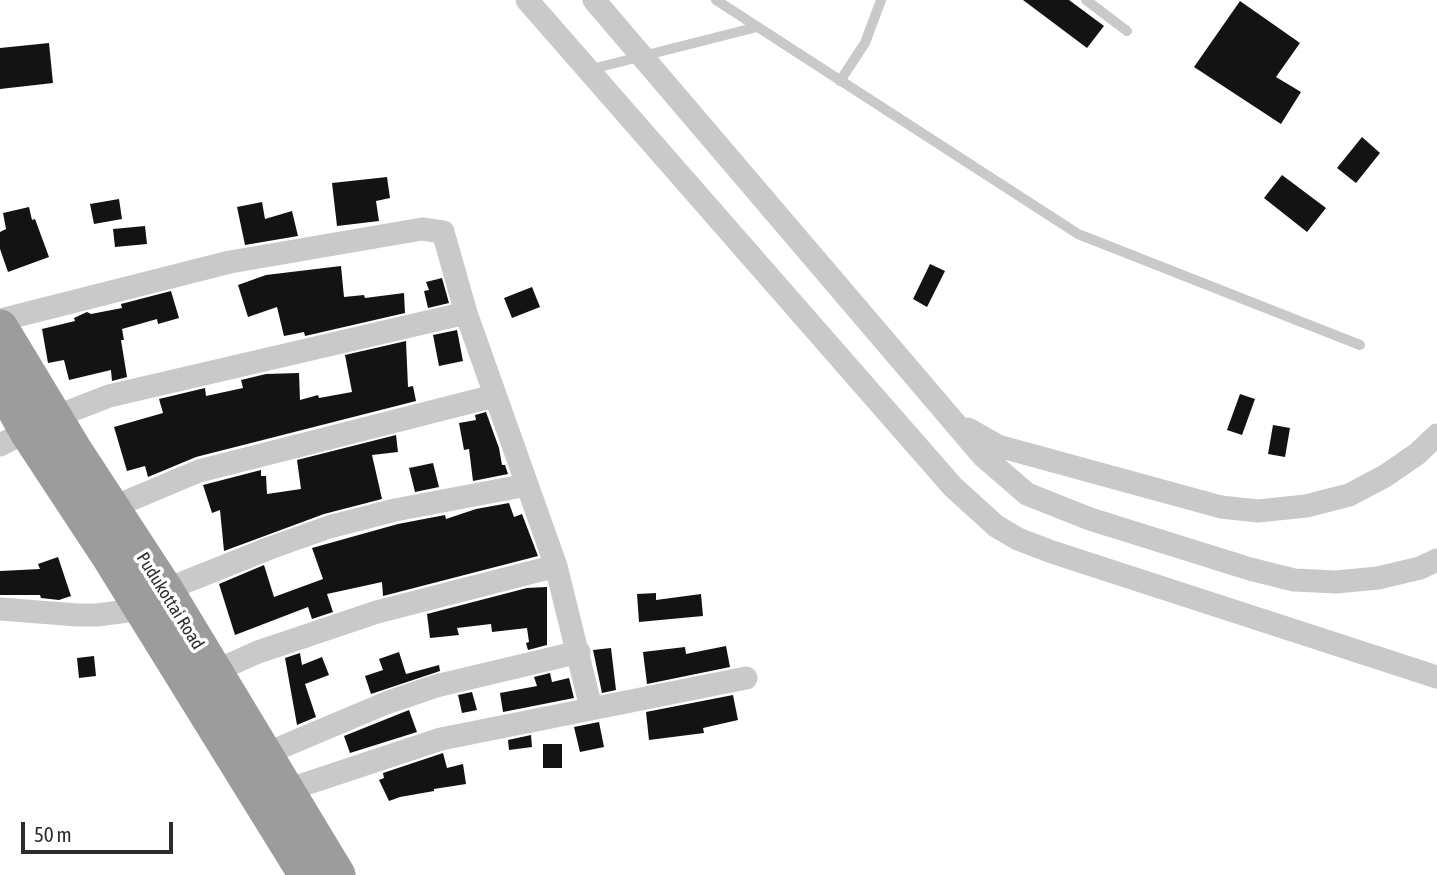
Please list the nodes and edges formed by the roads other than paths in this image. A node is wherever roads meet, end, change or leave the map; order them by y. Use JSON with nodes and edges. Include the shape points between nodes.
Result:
{"nodes":[{"id":1,"x":527,"y":0,"type":"edge"},
{"id":2,"x":594,"y":0,"type":"edge"},
{"id":3,"x":716,"y":0,"type":"edge"},
{"id":4,"x":881,"y":0,"type":"edge"},
{"id":5,"x":1086,"y":0,"type":"edge"},
{"id":6,"x":757,"y":27,"type":"junction"},
{"id":7,"x":1127,"y":31,"type":"dead end"},
{"id":8,"x":642,"y":56,"type":"junction"},
{"id":9,"x":588,"y":70,"type":"junction"},
{"id":10,"x":840,"y":81,"type":"junction"},
{"id":11,"x":466,"y":313,"type":"junction"},
{"id":12,"x":0,"y":320,"type":"edge"},
{"id":13,"x":0,"y":328,"type":"edge"},
{"id":14,"x":1360,"y":345,"type":"dead end"},
{"id":15,"x":0,"y":382,"type":"edge"},
{"id":16,"x":494,"y":396,"type":"junction"},
{"id":17,"x":936,"y":402,"type":"junction"},
{"id":18,"x":28,"y":431,"type":"edge"},
{"id":19,"x":1437,"y":435,"type":"edge"},
{"id":20,"x":527,"y":485,"type":"junction"},
{"id":21,"x":111,"y":508,"type":"junction"},
{"id":22,"x":1437,"y":560,"type":"edge"},
{"id":23,"x":556,"y":566,"type":"junction"},
{"id":24,"x":154,"y":600,"type":"junction"},
{"id":25,"x":0,"y":608,"type":"edge"},
{"id":26,"x":579,"y":652,"type":"junction"},
{"id":27,"x":213,"y":672,"type":"junction"},
{"id":28,"x":1437,"y":677,"type":"edge"},
{"id":29,"x":746,"y":678,"type":"dead end"},
{"id":30,"x":591,"y":708,"type":"junction"},
{"id":31,"x":263,"y":755,"type":"junction"},
{"id":32,"x":287,"y":790,"type":"junction"},
{"id":33,"x":307,"y":875,"type":"edge"},
{"id":34,"x":337,"y":875,"type":"edge"}],
"edges":[{"from":1,"to":9,"type":"street"},
{"from":2,"to":8,"type":"street"},
{"from":3,"to":6,"type":"lane"},
{"from":4,"to":10,"type":"lane","via":[[865,43]]},
{"from":5,"to":7,"type":"lane"},
{"from":6,"to":8,"type":"lane"},
{"from":6,"to":10,"type":"lane"},
{"from":8,"to":9,"type":"lane"},
{"from":8,"to":17,"type":"street"},
{"from":9,"to":28,"type":"street","via":[[953,486],[996,526],[1052,552]]},
{"from":10,"to":14,"type":"lane","via":[[1078,234]]},
{"from":11,"to":12,"type":"street","via":[[443,232],[422,229],[230,262]]},
{"from":11,"to":16,"type":"street"},
{"from":11,"to":18,"type":"street","via":[[109,396]]},
{"from":13,"to":18,"type":"highway","name":"Pudukottai Road"},
{"from":15,"to":18,"type":"highway","name":"Pudukottai Road"},
{"from":16,"to":20,"type":"street"},
{"from":16,"to":21,"type":"street","via":[[199,471]]},
{"from":17,"to":19,"type":"street","via":[[973,433],[998,446],[1221,507],[1258,511],[1307,506],[1349,495],[1417,454]]},
{"from":17,"to":22,"type":"street","via":[[983,456],[1027,494],[1250,569],[1294,580],[1336,582],[1378,578]]},
{"from":18,"to":21,"type":"highway","name":"Pudukottai Road"},
{"from":18,"to":24,"type":"highway","name":"Pudukottai Road"},
{"from":20,"to":23,"type":"street"},
{"from":20,"to":24,"type":"street","via":[[329,527]]},
{"from":21,"to":24,"type":"highway","name":"Pudukottai Road"},
{"from":23,"to":26,"type":"street"},
{"from":23,"to":27,"type":"street","via":[[377,612]]},
{"from":24,"to":25,"type":"street","via":[[97,615]]},
{"from":24,"to":27,"type":"highway","name":"Pudukottai Road"},
{"from":24,"to":33,"type":"highway","name":"Pudukottai Road"},
{"from":26,"to":30,"type":"street"},
{"from":26,"to":31,"type":"street","via":[[436,686]]},
{"from":27,"to":31,"type":"highway","name":"Pudukottai Road"},
{"from":29,"to":30,"type":"street"},
{"from":30,"to":32,"type":"street","via":[[441,739]]},
{"from":31,"to":32,"type":"highway","name":"Pudukottai Road"},
{"from":32,"to":34,"type":"highway","name":"Pudukottai Road"}]}
